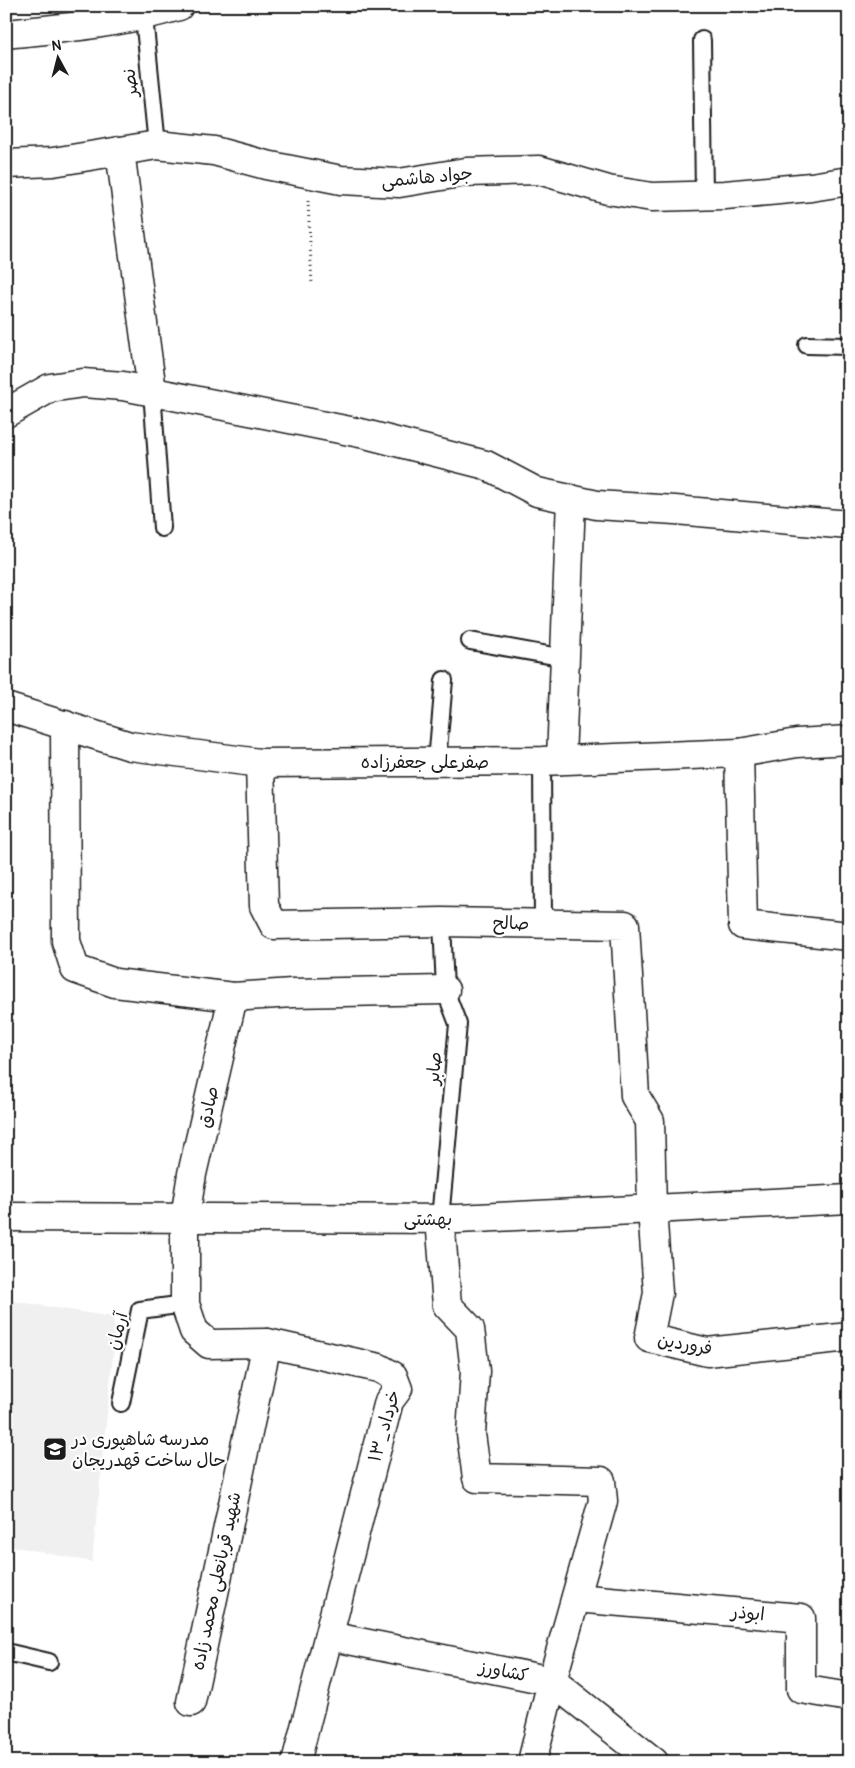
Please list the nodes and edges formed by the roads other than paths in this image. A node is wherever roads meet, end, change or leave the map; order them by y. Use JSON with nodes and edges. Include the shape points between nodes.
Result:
{"nodes":[{"id":1,"x":179,"y":6,"type":"edge"},
{"id":2,"x":144,"y":17,"type":"junction"},
{"id":3,"x":6,"y":34,"type":"edge"},
{"id":4,"x":702,"y":40,"type":"dead end"},
{"id":5,"x":157,"y":145,"type":"junction"},
{"id":6,"x":120,"y":151,"type":"junction"},
{"id":7,"x":6,"y":164,"type":"edge"},
{"id":8,"x":849,"y":181,"type":"edge"},
{"id":9,"x":704,"y":195,"type":"junction"},
{"id":10,"x":807,"y":345,"type":"dead end"},
{"id":11,"x":849,"y":346,"type":"edge"},
{"id":12,"x":152,"y":391,"type":"junction"},
{"id":13,"x":6,"y":413,"type":"edge"},
{"id":14,"x":571,"y":499,"type":"junction"},
{"id":15,"x":849,"y":526,"type":"edge"},
{"id":16,"x":162,"y":528,"type":"dead end"},
{"id":17,"x":470,"y":640,"type":"dead end"},
{"id":18,"x":565,"y":658,"type":"junction"},
{"id":19,"x":444,"y":680,"type":"dead end"},
{"id":20,"x":6,"y":707,"type":"edge"},
{"id":21,"x":65,"y":725,"type":"junction"},
{"id":22,"x":849,"y":740,"type":"edge"},
{"id":23,"x":739,"y":753,"type":"junction"},
{"id":24,"x":552,"y":761,"type":"junction"},
{"id":25,"x":437,"y":762,"type":"junction"},
{"id":26,"x":260,"y":763,"type":"junction"},
{"id":27,"x":442,"y":922,"type":"junction"},
{"id":28,"x":543,"y":924,"type":"junction"},
{"id":29,"x":849,"y":936,"type":"edge"},
{"id":30,"x":445,"y":990,"type":"junction"},
{"id":31,"x":232,"y":997,"type":"junction"},
{"id":32,"x":849,"y":1199,"type":"edge"},
{"id":33,"x":652,"y":1209,"type":"junction"},
{"id":34,"x":6,"y":1217,"type":"edge"},
{"id":35,"x":185,"y":1217,"type":"junction"},
{"id":36,"x":440,"y":1220,"type":"junction"},
{"id":37,"x":185,"y":1304,"type":"junction"},
{"id":38,"x":849,"y":1337,"type":"edge"},
{"id":39,"x":267,"y":1343,"type":"junction"},
{"id":40,"x":122,"y":1403,"type":"dead end"},
{"id":41,"x":576,"y":1598,"type":"junction"},
{"id":42,"x":328,"y":1636,"type":"junction"},
{"id":43,"x":6,"y":1652,"type":"edge"},
{"id":44,"x":49,"y":1662,"type":"dead end"},
{"id":45,"x":552,"y":1681,"type":"junction"},
{"id":46,"x":849,"y":1697,"type":"edge"},
{"id":47,"x":190,"y":1702,"type":"dead end"},
{"id":48,"x":296,"y":1762,"type":"edge"},
{"id":49,"x":532,"y":1762,"type":"edge"},
{"id":50,"x":654,"y":1762,"type":"edge"}],
"edges":[{"from":1,"to":2,"type":"street"},
{"from":2,"to":3,"type":"street"},
{"from":2,"to":5,"type":"lane","name":"نصر"},
{"from":4,"to":9,"type":"lane"},
{"from":5,"to":6,"type":"street","name":"جواد هاشمی"},
{"from":5,"to":9,"type":"street","name":"جواد هاشمی","via":[[214,151],[341,180],[399,183],[466,172],[539,170],[608,190],[652,197]]},
{"from":6,"to":7,"type":"street","name":"جواد هاشمی","via":[[53,162]]},
{"from":6,"to":12,"type":"street"},
{"from":8,"to":9,"type":"street","name":"جواد هاشمی"},
{"from":10,"to":11,"type":"lane"},
{"from":12,"to":13,"type":"street","via":[[83,383],[50,388]]},
{"from":12,"to":14,"type":"street","via":[[365,434],[486,465],[537,492]]},
{"from":12,"to":16,"type":"lane"},
{"from":14,"to":15,"type":"street","via":[[597,505]]},
{"from":14,"to":18,"type":"street"},
{"from":17,"to":18,"type":"lane"},
{"from":18,"to":24,"type":"street"},
{"from":19,"to":25,"type":"lane"},
{"from":20,"to":21,"type":"street","name":"صفرعلی جعفرزاده"},
{"from":21,"to":26,"type":"street","name":"صفرعلی جعفرزاده","via":[[130,746]]},
{"from":21,"to":31,"type":"street","via":[[66,942],[75,969],[115,983]]},
{"from":22,"to":23,"type":"street","name":"صفرعلی جعفرزاده","via":[[797,743]]},
{"from":23,"to":24,"type":"street","name":"صفرعلی جعفرزاده"},
{"from":23,"to":29,"type":"street","via":[[743,925]]},
{"from":24,"to":25,"type":"street","name":"صفرعلی جعفرزاده"},
{"from":24,"to":28,"type":"lane"},
{"from":25,"to":26,"type":"street","name":"صفرعلی جعفرزاده"},
{"from":26,"to":27,"type":"street","name":"صالح","via":[[264,906],[274,925]]},
{"from":27,"to":28,"type":"street","name":"صالح"},
{"from":27,"to":30,"type":"lane","name":"صابر"},
{"from":28,"to":33,"type":"street","name":"صالح","via":[[624,925],[636,1096],[650,1121]]},
{"from":30,"to":31,"type":"street"},
{"from":30,"to":36,"type":"lane","name":"صابر","via":[[458,1024]]},
{"from":31,"to":35,"type":"street","name":"صادق"},
{"from":32,"to":33,"type":"street","name":"بهشتی"},
{"from":33,"to":36,"type":"street","name":"بهشتی"},
{"from":33,"to":38,"type":"street","name":"فروردین","via":[[658,1293],[649,1338],[707,1352]]},
{"from":34,"to":35,"type":"street","name":"بهشتی"},
{"from":35,"to":36,"type":"street","name":"بهشتی"},
{"from":35,"to":37,"type":"street","name":"۱۳_خرداد"},
{"from":36,"to":41,"type":"street","via":[[447,1305],[470,1329],[475,1371],[471,1434],[477,1478],[601,1481],[603,1501]]},
{"from":37,"to":39,"type":"street","name":"۱۳_خرداد","via":[[194,1331],[209,1344]]},
{"from":37,"to":40,"type":"lane","name":"آرمان","via":[[140,1310]]},
{"from":39,"to":42,"type":"street","name":"۱۳_خرداد","via":[[379,1368],[393,1376],[398,1390],[389,1401]]},
{"from":39,"to":47,"type":"street","name":"شهید قربانعلی محمد زاده"},
{"from":41,"to":45,"type":"street"},
{"from":41,"to":46,"type":"street","name":"ابوذر","via":[[801,1618],[801,1689]]},
{"from":42,"to":45,"type":"street","name":"کشاورز"},
{"from":42,"to":48,"type":"street","name":"۱۳_خرداد"},
{"from":43,"to":44,"type":"lane"},
{"from":45,"to":49,"type":"street"},
{"from":45,"to":50,"type":"street","name":"کشاورز"}]}
